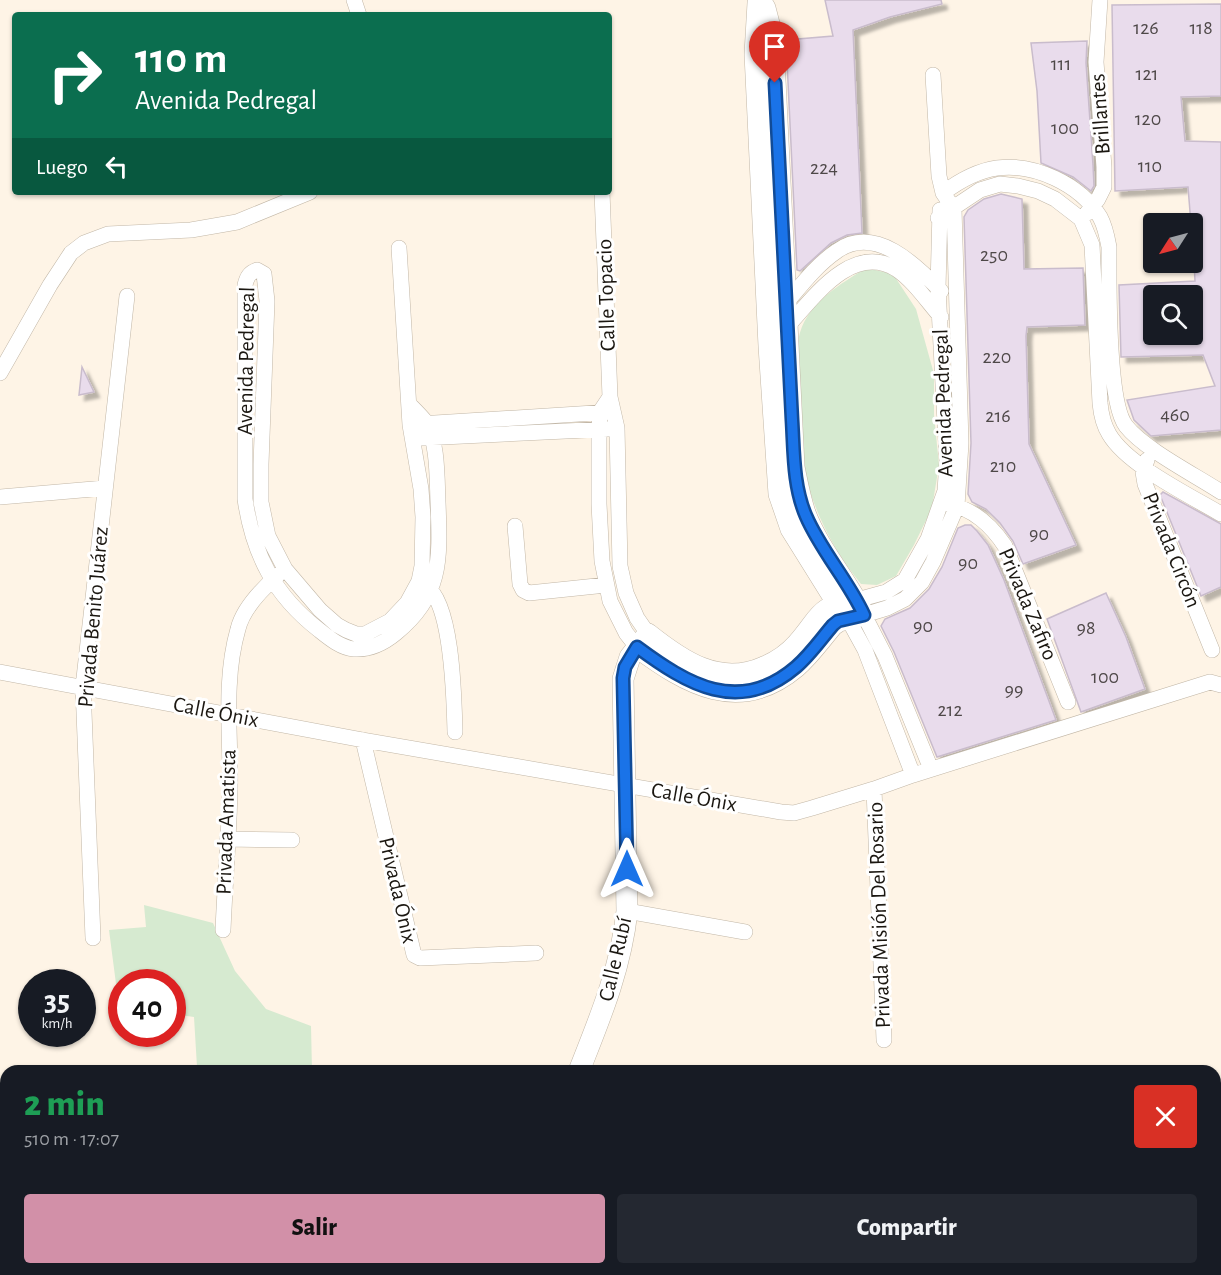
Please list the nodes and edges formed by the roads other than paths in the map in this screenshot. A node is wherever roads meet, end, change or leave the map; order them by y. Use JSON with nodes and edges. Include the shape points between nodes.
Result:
{"nodes":[{"id":1,"x":759,"y":0,"type":"edge"},
{"id":2,"x":1100,"y":0,"type":"edge"},
{"id":3,"x":933,"y":75,"type":"dead end"},
{"id":4,"x":943,"y":193,"type":"junction"},
{"id":5,"x":303,"y":195,"type":"edge"},
{"id":6,"x":602,"y":195,"type":"edge"},
{"id":7,"x":1093,"y":207,"type":"junction"},
{"id":8,"x":954,"y":209,"type":"junction"},
{"id":9,"x":938,"y":218,"type":"junction"},
{"id":10,"x":1081,"y":219,"type":"junction"},
{"id":11,"x":399,"y":248,"type":"dead end"},
{"id":12,"x":938,"y":288,"type":"junction"},
{"id":13,"x":127,"y":296,"type":"dead end"},
{"id":14,"x":787,"y":303,"type":"junction"},
{"id":15,"x":957,"y":308,"type":"junction"},
{"id":16,"x":940,"y":316,"type":"junction"},
{"id":17,"x":778,"y":326,"type":"junction"},
{"id":18,"x":958,"y":336,"type":"junction"},
{"id":19,"x":0,"y":373,"type":"edge"},
{"id":20,"x":410,"y":405,"type":"junction"},
{"id":21,"x":608,"y":407,"type":"junction"},
{"id":22,"x":617,"y":428,"type":"junction"},
{"id":23,"x":599,"y":429,"type":"junction"},
{"id":24,"x":429,"y":430,"type":"junction"},
{"id":25,"x":412,"y":431,"type":"junction"},
{"id":26,"x":1153,"y":449,"type":"junction"},
{"id":27,"x":1144,"y":467,"type":"junction"},
{"id":28,"x":105,"y":488,"type":"junction"},
{"id":29,"x":1221,"y":492,"type":"edge"},
{"id":30,"x":0,"y":497,"type":"edge"},
{"id":31,"x":949,"y":504,"type":"junction"},
{"id":32,"x":1221,"y":514,"type":"edge"},
{"id":33,"x":515,"y":526,"type":"dead end"},
{"id":34,"x":285,"y":569,"type":"junction"},
{"id":35,"x":272,"y":580,"type":"junction"},
{"id":36,"x":419,"y":581,"type":"junction"},
{"id":37,"x":606,"y":585,"type":"junction"},
{"id":38,"x":432,"y":590,"type":"junction"},
{"id":39,"x":851,"y":609,"type":"junction"},
{"id":40,"x":642,"y":640,"type":"junction"},
{"id":41,"x":1212,"y":650,"type":"dead end"},
{"id":42,"x":0,"y":672,"type":"edge"},
{"id":43,"x":1221,"y":685,"type":"edge"},
{"id":44,"x":83,"y":687,"type":"junction"},
{"id":45,"x":1068,"y":702,"type":"dead end"},
{"id":46,"x":228,"y":714,"type":"junction"},
{"id":47,"x":455,"y":732,"type":"dead end"},
{"id":48,"x":363,"y":740,"type":"junction"},
{"id":49,"x":931,"y":769,"type":"junction"},
{"id":50,"x":913,"y":775,"type":"junction"},
{"id":51,"x":626,"y":785,"type":"junction"},
{"id":52,"x":874,"y":789,"type":"junction"},
{"id":53,"x":227,"y":839,"type":"junction"},
{"id":54,"x":292,"y":840,"type":"dead end"},
{"id":55,"x":627,"y":911,"type":"junction"},
{"id":56,"x":223,"y":930,"type":"dead end"},
{"id":57,"x":745,"y":932,"type":"dead end"},
{"id":58,"x":93,"y":938,"type":"dead end"},
{"id":59,"x":536,"y":953,"type":"dead end"},
{"id":60,"x":884,"y":1041,"type":"dead end"},
{"id":61,"x":581,"y":1065,"type":"edge"}],
"edges":[{"from":1,"to":14,"type":"street","via":[[773,39]]},
{"from":1,"to":17,"type":"street","via":[[755,54]]},
{"from":2,"to":7,"type":"street","name":"Brillantes","via":[[1096,62],[1104,187]]},
{"from":3,"to":4,"type":"street"},
{"from":4,"to":7,"type":"street","via":[[981,172],[1014,168],[1056,179]]},
{"from":4,"to":8,"type":"street"},
{"from":4,"to":9,"type":"street","name":"Avenida Pedregal"},
{"from":5,"to":19,"type":"street","via":[[227,224],[108,234],[84,243],[71,254],[50,285]]},
{"from":6,"to":21,"type":"street","name":"Calle Topacio"},
{"from":7,"to":10,"type":"street","name":"Brillantes"},
{"from":7,"to":26,"type":"street","via":[[1106,231],[1109,247],[1117,404],[1126,427]]},
{"from":8,"to":9,"type":"street"},
{"from":8,"to":10,"type":"street","via":[[980,190],[1000,184],[1055,199]]},
{"from":8,"to":15,"type":"street","name":"Avenida Pedregal"},
{"from":9,"to":12,"type":"street","name":"Avenida Pedregal"},
{"from":10,"to":27,"type":"street","via":[[1092,245],[1101,414],[1117,446]]},
{"from":11,"to":20,"type":"street","name":"Avenida Pedregal"},
{"from":12,"to":14,"type":"street","name":"Avenida Pedregal","via":[[893,250],[860,242],[838,250],[822,263]]},
{"from":12,"to":15,"type":"street","name":"Avenida Pedregal"},
{"from":12,"to":16,"type":"street","name":"Avenida Pedregal"},
{"from":13,"to":28,"type":"street","name":"Privada Benito Juárez"},
{"from":14,"to":17,"type":"street"},
{"from":15,"to":18,"type":"street","name":"Avenida Pedregal"},
{"from":16,"to":17,"type":"street","name":"Avenida Pedregal","via":[[896,269],[865,262],[842,271]]},
{"from":16,"to":18,"type":"street","name":"Avenida Pedregal"},
{"from":16,"to":31,"type":"street","name":"Avenida Pedregal"},
{"from":17,"to":39,"type":"street","via":[[798,489]]},
{"from":17,"to":39,"type":"street","via":[[769,346],[779,494],[791,529]]},
{"from":18,"to":31,"type":"street","name":"Avenida Pedregal","via":[[961,466]]},
{"from":20,"to":24,"type":"street"},
{"from":20,"to":25,"type":"street","name":"Avenida Pedregal"},
{"from":21,"to":22,"type":"street","name":"Avenida Pedregal"},
{"from":21,"to":23,"type":"street","name":"Avenida Pedregal"},
{"from":21,"to":24,"type":"street"},
{"from":22,"to":23,"type":"street"},
{"from":22,"to":40,"type":"street","name":"Avenida Pedregal","via":[[620,566]]},
{"from":23,"to":24,"type":"street"},
{"from":23,"to":37,"type":"street","name":"Avenida Pedregal","via":[[599,504]]},
{"from":24,"to":25,"type":"street"},
{"from":24,"to":38,"type":"street","name":"Avenida Pedregal","via":[[438,485],[439,546]]},
{"from":25,"to":36,"type":"street","name":"Avenida Pedregal","via":[[423,517]]},
{"from":26,"to":27,"type":"street","name":"Privada Circón"},
{"from":26,"to":29,"type":"street"},
{"from":27,"to":32,"type":"street"},
{"from":27,"to":41,"type":"street","name":"Privada Circón","via":[[1145,484]]},
{"from":28,"to":30,"type":"street"},
{"from":28,"to":44,"type":"street","name":"Privada Benito Juárez"},
{"from":31,"to":39,"type":"street","name":"Avenida Pedregal","via":[[933,562],[922,582],[905,599],[887,608]]},
{"from":31,"to":45,"type":"street","name":"Privada Zafiro","via":[[983,520],[1005,546]]},
{"from":33,"to":37,"type":"street","via":[[523,590],[529,593]]},
{"from":34,"to":35,"type":"street","name":"Privada Amatista"},
{"from":34,"to":35,"type":"street","name":"Avenida Pedregal","via":[[268,536],[261,502],[267,301],[266,278],[257,270],[249,274],[245,285],[245,499],[256,548]]},
{"from":34,"to":36,"type":"street","name":"Avenida Pedregal","via":[[337,626],[356,634],[372,632],[390,621]]},
{"from":35,"to":38,"type":"street","name":"Avenida Pedregal","via":[[314,626],[340,645],[353,649],[371,648],[389,639],[416,614]]},
{"from":35,"to":46,"type":"street","name":"Privada Amatista","via":[[238,627]]},
{"from":36,"to":38,"type":"street"},
{"from":37,"to":40,"type":"street","name":"Avenida Pedregal","via":[[618,618]]},
{"from":38,"to":47,"type":"street","via":[[451,653]]},
{"from":39,"to":40,"type":"street","name":"Avenida Pedregal","via":[[790,672],[748,690],[718,690],[677,676]]},
{"from":39,"to":49,"type":"street","via":[[885,656]]},
{"from":39,"to":50,"type":"street"},
{"from":40,"to":51,"type":"street","name":"Calle Rubí","via":[[625,667],[623,678]]},
{"from":42,"to":44,"type":"street","name":"Calle Ónix"},
{"from":43,"to":49,"type":"street","name":"Calle Ónix","via":[[1210,682]]},
{"from":44,"to":46,"type":"street","name":"Calle Ónix"},
{"from":44,"to":58,"type":"street","name":"Privada Benito Juárez"},
{"from":46,"to":48,"type":"street","name":"Calle Ónix"},
{"from":46,"to":53,"type":"street","name":"Privada Amatista"},
{"from":48,"to":51,"type":"street","name":"Calle Ónix"},
{"from":48,"to":59,"type":"street","name":"Privada Ónix","via":[[414,955],[420,958]]},
{"from":49,"to":50,"type":"street","name":"Calle Ónix"},
{"from":50,"to":52,"type":"street","name":"Calle Ónix"},
{"from":51,"to":52,"type":"street","name":"Calle Ónix","via":[[794,813]]},
{"from":51,"to":55,"type":"street","name":"Calle Rubí"},
{"from":52,"to":60,"type":"street","name":"Privada Misión Del Rosario"},
{"from":53,"to":54,"type":"street"},
{"from":53,"to":56,"type":"street","name":"Privada Amatista"},
{"from":55,"to":57,"type":"street"},
{"from":55,"to":61,"type":"street","name":"Calle Rubí","via":[[617,970]]}]}
